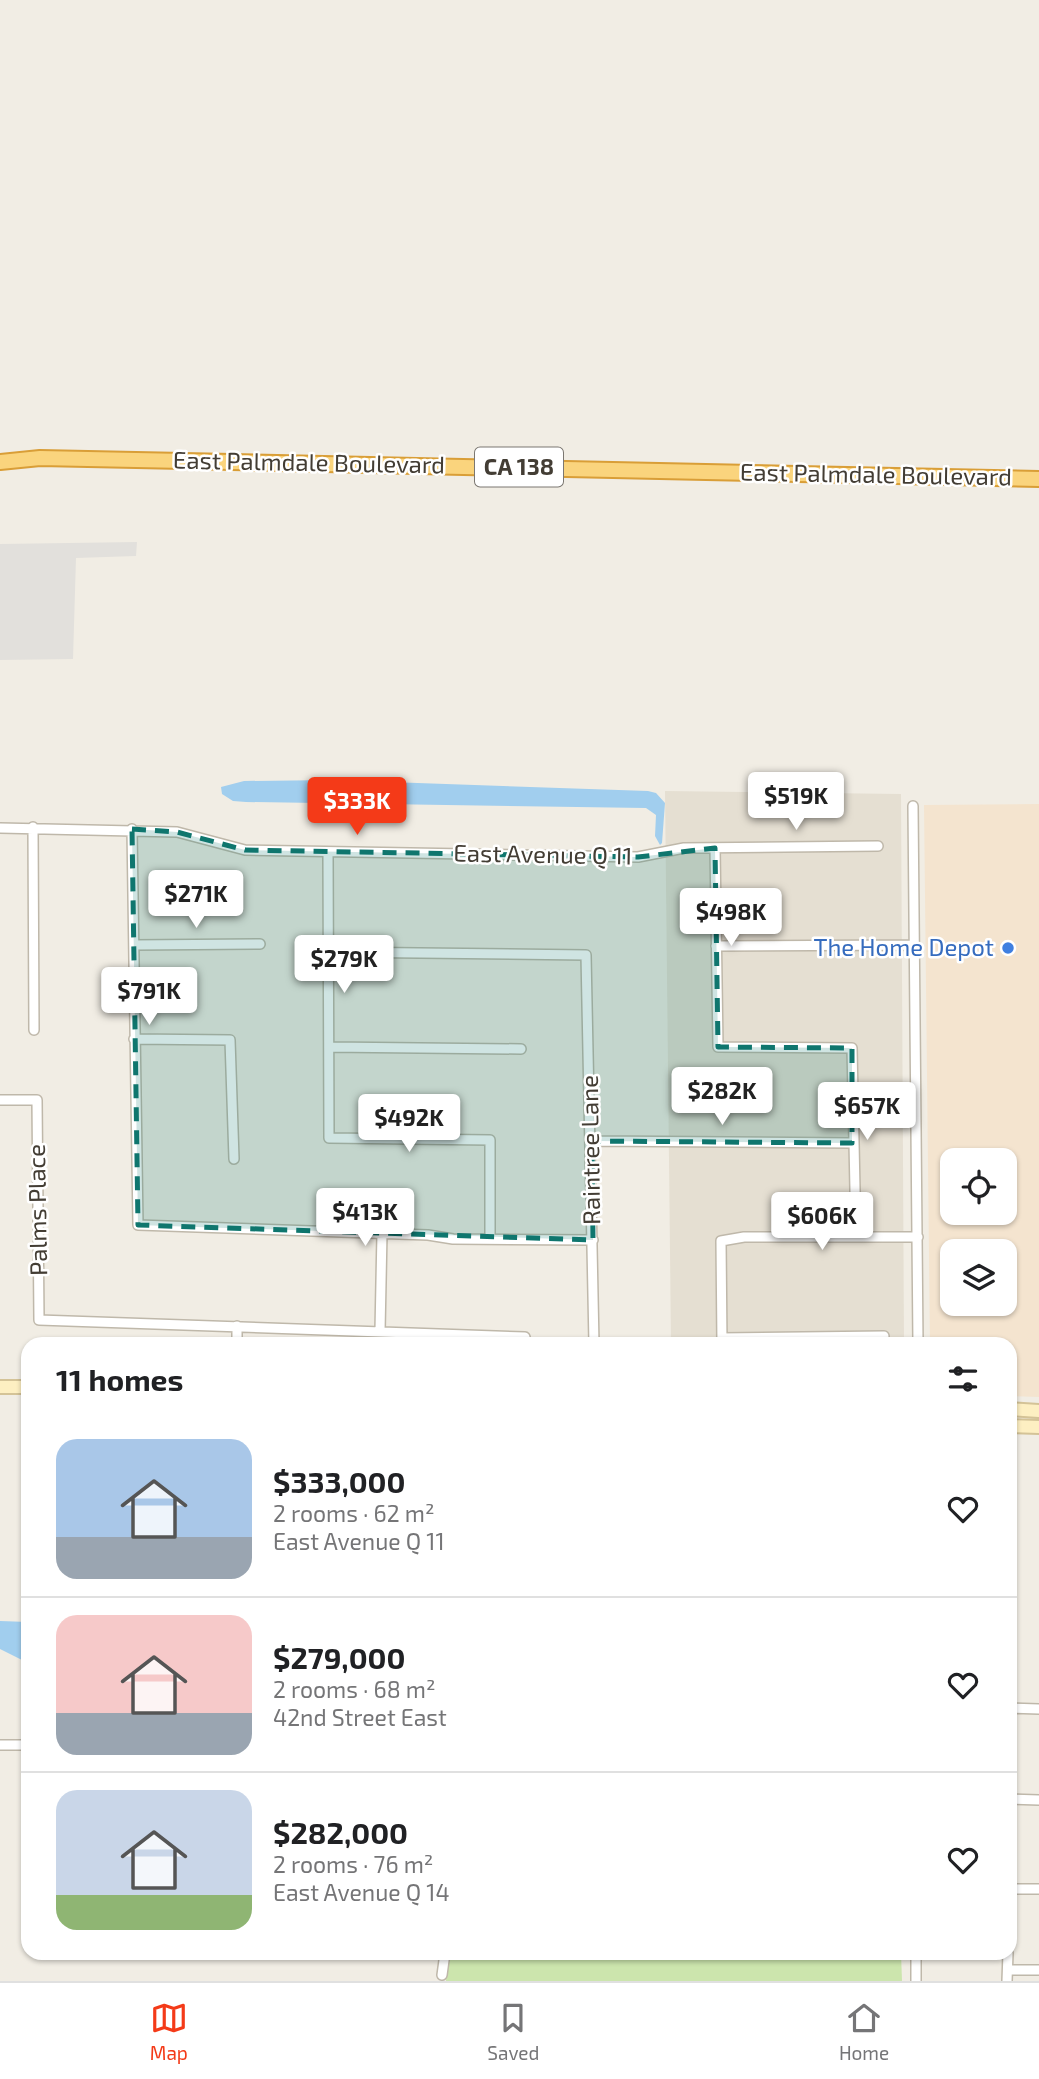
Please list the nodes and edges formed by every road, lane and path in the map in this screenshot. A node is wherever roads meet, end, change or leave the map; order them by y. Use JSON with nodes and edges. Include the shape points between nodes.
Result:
{"nodes":[{"id":1,"x":0,"y":461,"type":"edge"},
{"id":2,"x":1039,"y":479,"type":"edge"},
{"id":3,"x":912,"y":806,"type":"dead end"},
{"id":4,"x":33,"y":827,"type":"junction"},
{"id":5,"x":0,"y":828,"type":"edge"},
{"id":6,"x":132,"y":829,"type":"junction"},
{"id":7,"x":878,"y":846,"type":"dead end"},
{"id":8,"x":715,"y":848,"type":"junction"},
{"id":9,"x":328,"y":852,"type":"junction"},
{"id":10,"x":260,"y":944,"type":"dead end"},
{"id":11,"x":134,"y":945,"type":"junction"},
{"id":12,"x":914,"y":945,"type":"junction"},
{"id":13,"x":716,"y":946,"type":"junction"},
{"id":14,"x":329,"y":952,"type":"junction"},
{"id":15,"x":34,"y":1030,"type":"dead end"},
{"id":16,"x":134,"y":1039,"type":"junction"},
{"id":17,"x":330,"y":1047,"type":"junction"},
{"id":18,"x":521,"y":1049,"type":"dead end"},
{"id":19,"x":0,"y":1100,"type":"edge"},
{"id":20,"x":592,"y":1141,"type":"junction"},
{"id":21,"x":852,"y":1143,"type":"junction"},
{"id":22,"x":234,"y":1160,"type":"dead end"},
{"id":23,"x":382,"y":1233,"type":"junction"},
{"id":24,"x":856,"y":1237,"type":"junction"},
{"id":25,"x":918,"y":1237,"type":"junction"},
{"id":26,"x":490,"y":1239,"type":"junction"},
{"id":27,"x":593,"y":1240,"type":"junction"},
{"id":28,"x":237,"y":1326,"type":"junction"},
{"id":29,"x":380,"y":1331,"type":"junction"},
{"id":30,"x":884,"y":1336,"type":"dead end"},
{"id":31,"x":237,"y":1337,"type":"edge"},
{"id":32,"x":525,"y":1337,"type":"dead end"},
{"id":33,"x":594,"y":1337,"type":"edge"},
{"id":34,"x":722,"y":1337,"type":"edge"},
{"id":35,"x":852,"y":1337,"type":"edge"},
{"id":36,"x":919,"y":1337,"type":"edge"},
{"id":37,"x":1017,"y":1409,"type":"edge"},
{"id":38,"x":1039,"y":1411,"type":"edge"},
{"id":39,"x":1017,"y":1426,"type":"edge"},
{"id":40,"x":1039,"y":1427,"type":"edge"},
{"id":41,"x":1017,"y":1708,"type":"edge"},
{"id":42,"x":1039,"y":1709,"type":"edge"},
{"id":43,"x":0,"y":1745,"type":"edge"},
{"id":44,"x":21,"y":1745,"type":"edge"},
{"id":45,"x":1017,"y":1799,"type":"edge"},
{"id":46,"x":1039,"y":1800,"type":"edge"},
{"id":47,"x":1017,"y":1888,"type":"edge"},
{"id":48,"x":1039,"y":1889,"type":"edge"},
{"id":49,"x":444,"y":1960,"type":"edge"},
{"id":50,"x":916,"y":1960,"type":"edge"},
{"id":51,"x":1008,"y":1960,"type":"edge"},
{"id":52,"x":1008,"y":1970,"type":"junction"},
{"id":53,"x":1039,"y":1970,"type":"edge"},
{"id":54,"x":442,"y":1975,"type":"dead end"},
{"id":55,"x":916,"y":1981,"type":"edge"},
{"id":56,"x":1007,"y":1981,"type":"edge"}],
"edges":[{"from":1,"to":2,"type":"highway","name":"East Palmdale Boulevard","number":"CA 138","via":[[40,458]]},
{"from":3,"to":12,"type":"street"},
{"from":4,"to":5,"type":"street","name":"East Avenue Q 11"},
{"from":4,"to":6,"type":"street","name":"East Avenue Q 11"},
{"from":4,"to":15,"type":"street"},
{"from":6,"to":9,"type":"street","name":"East Avenue Q 11","via":[[177,832],[245,850]]},
{"from":6,"to":11,"type":"street"},
{"from":7,"to":8,"type":"street","name":"East Avenue Q 11"},
{"from":8,"to":9,"type":"street","name":"East Avenue Q 11","via":[[684,848],[638,857]]},
{"from":8,"to":13,"type":"street"},
{"from":9,"to":14,"type":"street"},
{"from":10,"to":11,"type":"street"},
{"from":11,"to":16,"type":"street"},
{"from":12,"to":13,"type":"street"},
{"from":12,"to":25,"type":"street"},
{"from":13,"to":21,"type":"street","via":[[718,1047],[852,1048]]},
{"from":14,"to":17,"type":"street"},
{"from":14,"to":20,"type":"street","name":"Raintree Lane","via":[[586,955]]},
{"from":16,"to":22,"type":"street","via":[[230,1040]]},
{"from":16,"to":23,"type":"street","via":[[138,1225]]},
{"from":17,"to":18,"type":"street"},
{"from":17,"to":26,"type":"street","via":[[329,1138],[490,1140]]},
{"from":19,"to":28,"type":"street","name":"Palms Place","via":[[37,1100],[39,1320]]},
{"from":20,"to":21,"type":"street"},
{"from":20,"to":27,"type":"street","name":"Raintree Lane"},
{"from":21,"to":24,"type":"street"},
{"from":23,"to":26,"type":"street"},
{"from":23,"to":29,"type":"street"},
{"from":24,"to":25,"type":"street"},
{"from":24,"to":34,"type":"street","via":[[721,1241]]},
{"from":25,"to":36,"type":"street"},
{"from":26,"to":27,"type":"street"},
{"from":27,"to":33,"type":"street","name":"Raintree Lane"},
{"from":28,"to":29,"type":"street"},
{"from":28,"to":31,"type":"street"},
{"from":29,"to":32,"type":"street"},
{"from":30,"to":35,"type":"street"},
{"from":37,"to":38,"type":"main road"},
{"from":39,"to":40,"type":"main road"},
{"from":41,"to":42,"type":"street"},
{"from":43,"to":44,"type":"street"},
{"from":45,"to":46,"type":"street"},
{"from":47,"to":48,"type":"street"},
{"from":49,"to":54,"type":"street"},
{"from":50,"to":55,"type":"street"},
{"from":51,"to":52,"type":"street"},
{"from":52,"to":53,"type":"street"},
{"from":52,"to":56,"type":"street"}]}
